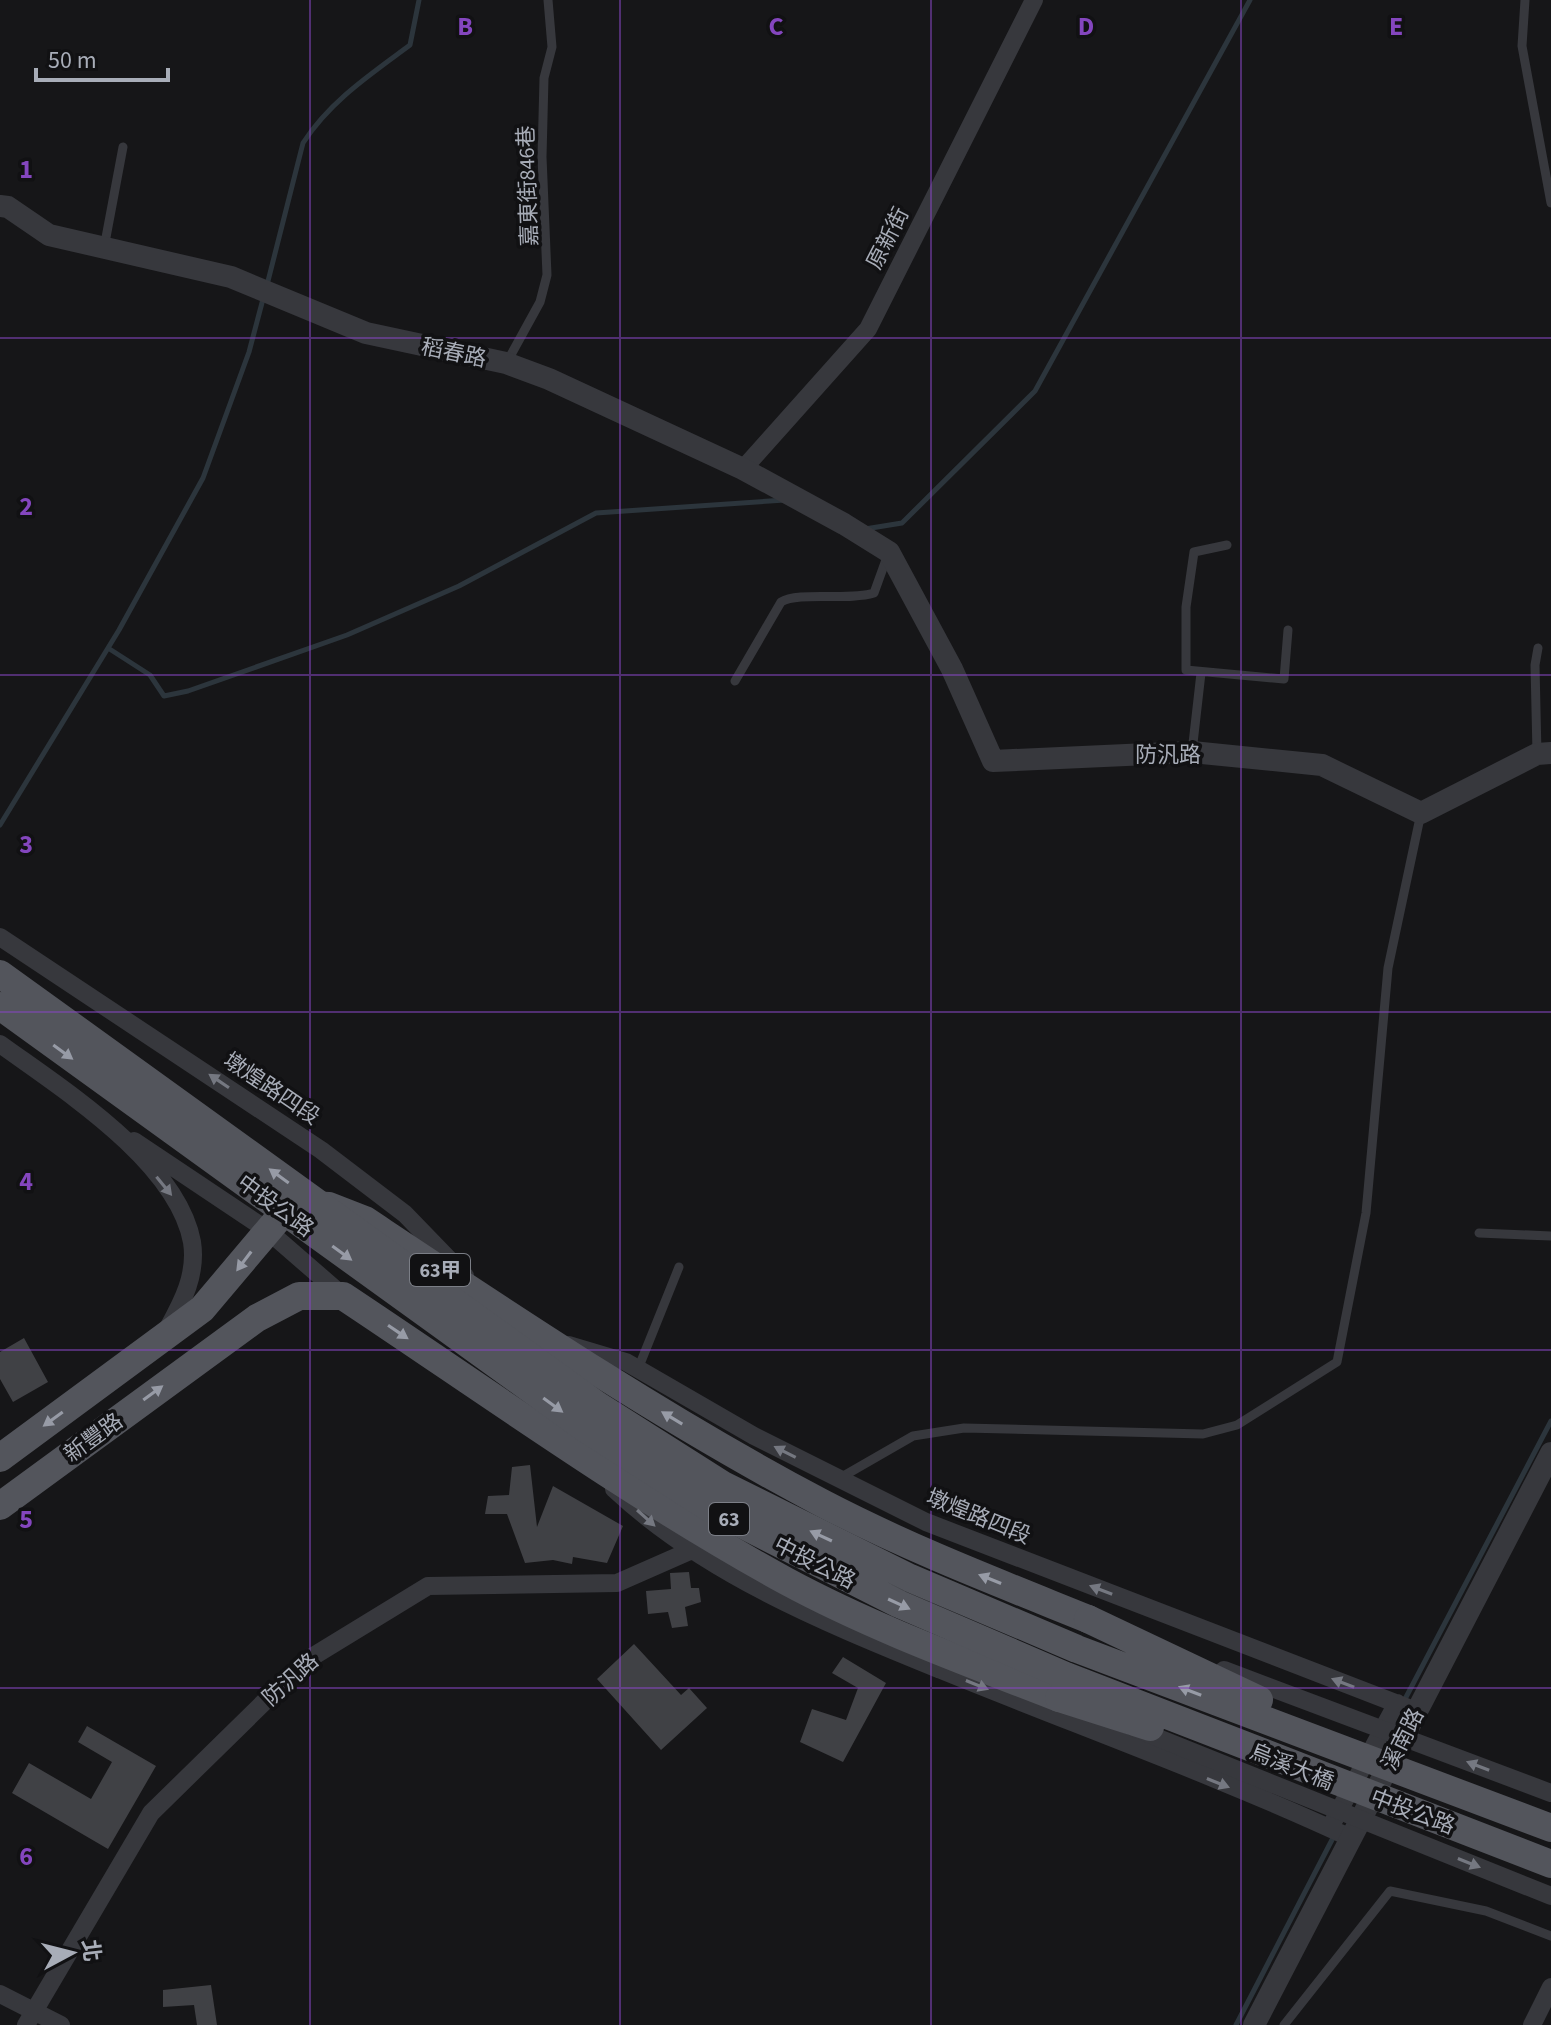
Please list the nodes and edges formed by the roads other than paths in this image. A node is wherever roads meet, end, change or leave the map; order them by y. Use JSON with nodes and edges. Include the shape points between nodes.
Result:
{"nodes":[{"id":1,"x":548,"y":0,"type":"edge"},
{"id":2,"x":1034,"y":0,"type":"edge"},
{"id":3,"x":1525,"y":0,"type":"edge"},
{"id":4,"x":123,"y":147,"type":"dead end"},
{"id":5,"x":1551,"y":203,"type":"edge"},
{"id":6,"x":0,"y":206,"type":"edge"},
{"id":7,"x":104,"y":248,"type":"junction"},
{"id":8,"x":506,"y":363,"type":"junction"},
{"id":9,"x":743,"y":469,"type":"junction"},
{"id":10,"x":1227,"y":545,"type":"dead end"},
{"id":11,"x":889,"y":552,"type":"junction"},
{"id":12,"x":1288,"y":630,"type":"dead end"},
{"id":13,"x":1538,"y":648,"type":"dead end"},
{"id":14,"x":1201,"y":673,"type":"junction"},
{"id":15,"x":735,"y":681,"type":"dead end"},
{"id":16,"x":1192,"y":752,"type":"junction"},
{"id":17,"x":1544,"y":754,"type":"edge"},
{"id":18,"x":1421,"y":813,"type":"junction"},
{"id":19,"x":0,"y":937,"type":"edge"},
{"id":20,"x":0,"y":974,"type":"edge"},
{"id":21,"x":0,"y":1006,"type":"edge"},
{"id":22,"x":0,"y":1044,"type":"edge"},
{"id":23,"x":119,"y":1131,"type":"junction"},
{"id":24,"x":267,"y":1230,"type":"junction"},
{"id":25,"x":1479,"y":1233,"type":"dead end"},
{"id":26,"x":1551,"y":1236,"type":"edge"},
{"id":27,"x":679,"y":1267,"type":"dead end"},
{"id":28,"x":343,"y":1296,"type":"junction"},
{"id":29,"x":495,"y":1307,"type":"junction"},
{"id":30,"x":539,"y":1336,"type":"junction"},
{"id":31,"x":162,"y":1340,"type":"junction"},
{"id":32,"x":638,"y":1369,"type":"junction"},
{"id":33,"x":569,"y":1446,"type":"junction"},
{"id":34,"x":1551,"y":1453,"type":"edge"},
{"id":35,"x":0,"y":1458,"type":"edge"},
{"id":36,"x":837,"y":1479,"type":"junction"},
{"id":37,"x":0,"y":1506,"type":"edge"},
{"id":38,"x":692,"y":1550,"type":"junction"},
{"id":39,"x":1088,"y":1619,"type":"junction"},
{"id":40,"x":1059,"y":1698,"type":"junction"},
{"id":41,"x":1406,"y":1707,"type":"junction"},
{"id":42,"x":1551,"y":1793,"type":"edge"},
{"id":43,"x":1551,"y":1811,"type":"edge"},
{"id":44,"x":1330,"y":1828,"type":"junction"},
{"id":45,"x":1551,"y":1828,"type":"edge"},
{"id":46,"x":1351,"y":1838,"type":"junction"},
{"id":47,"x":1551,"y":1864,"type":"edge"},
{"id":48,"x":1551,"y":1879,"type":"edge"},
{"id":49,"x":1551,"y":1896,"type":"edge"},
{"id":50,"x":1551,"y":1936,"type":"edge"},
{"id":51,"x":1551,"y":1987,"type":"edge"},
{"id":52,"x":0,"y":1994,"type":"edge"},
{"id":53,"x":29,"y":2017,"type":"edge"},
{"id":54,"x":61,"y":2025,"type":"edge"},
{"id":55,"x":1254,"y":2025,"type":"edge"},
{"id":56,"x":1284,"y":2025,"type":"edge"},
{"id":57,"x":1532,"y":2025,"type":"edge"}],
"edges":[{"from":1,"to":8,"type":"lane","name":"嘉東街846巷","via":[[552,47],[544,78],[542,157],[547,275],[540,302]]},
{"from":2,"to":9,"type":"street","name":"原新街","via":[[868,329]]},
{"from":3,"to":5,"type":"lane","via":[[1522,46]]},
{"from":4,"to":7,"type":"lane"},
{"from":6,"to":7,"type":"street","name":"稻春路","via":[[49,235]]},
{"from":7,"to":8,"type":"street","name":"稻春路","via":[[231,277],[366,333]]},
{"from":8,"to":9,"type":"street","name":"稻春路"},
{"from":9,"to":11,"type":"street","name":"稻春路"},
{"from":10,"to":14,"type":"lane","via":[[1194,552],[1186,607],[1186,670]]},
{"from":11,"to":15,"type":"lane","via":[[874,593],[834,599],[790,596],[781,602]]},
{"from":11,"to":16,"type":"street","name":"防汎路","via":[[952,669],[993,761]]},
{"from":12,"to":14,"type":"lane","via":[[1284,679]]},
{"from":13,"to":17,"type":"lane"},
{"from":14,"to":16,"type":"lane"},
{"from":16,"to":18,"type":"street","name":"防汎路","via":[[1322,765]]},
{"from":17,"to":18,"type":"street"},
{"from":18,"to":36,"type":"lane","via":[[1388,968],[1366,1213],[1337,1362],[1237,1425],[1203,1434],[964,1428],[913,1436]]},
{"from":29,"to":19,"type":"street","name":"墩煌路四段","one_way":true,"via":[[384,1197]]},
{"from":45,"to":20,"type":"main road","name":"中投公路","number":"63","one_way":true,"bridge":true,"via":[[1077,1649],[841,1546],[723,1485],[597,1405]]},
{"from":21,"to":47,"type":"main road","name":"中投公路","number":"63","one_way":true,"bridge":true,"via":[[570,1417],[708,1507],[899,1604],[1066,1676]]},
{"from":22,"to":23,"type":"street"},
{"from":23,"to":24,"type":"street"},
{"from":23,"to":31,"type":"street","one_way":true,"via":[[173,1197],[192,1242],[189,1285]]},
{"from":24,"to":28,"type":"street"},
{"from":24,"to":29,"type":"main road","number":"63甲","via":[[286,1214],[310,1205],[348,1211]]},
{"from":24,"to":31,"type":"main road","number":"63甲","one_way":true,"via":[[216,1296]]},
{"from":25,"to":26,"type":"lane"},
{"from":27,"to":32,"type":"lane"},
{"from":28,"to":33,"type":"main road","one_way":true},
{"from":37,"to":28,"type":"main road","name":"新豐路","one_way":true,"via":[[280,1304],[299,1296]]},
{"from":29,"to":30,"type":"main road","number":"63甲"},
{"from":30,"to":32,"type":"street","name":"墩煌路四段"},
{"from":39,"to":30,"type":"main road","number":"63甲","one_way":true,"via":[[922,1552],[825,1505]]},
{"from":31,"to":35,"type":"main road","name":"新豐路","number":"63甲","one_way":true},
{"from":36,"to":32,"type":"street","name":"墩煌路四段","one_way":true},
{"from":33,"to":38,"type":"street","one_way":true,"via":[[654,1526]]},
{"from":33,"to":40,"type":"main road","via":[[786,1581],[887,1630]]},
{"from":34,"to":41,"type":"street","name":"溪南路"},
{"from":41,"to":36,"type":"street","name":"墩煌路四段","one_way":true,"via":[[926,1522]]},
{"from":38,"to":44,"type":"street","one_way":true,"via":[[774,1597],[881,1646]]},
{"from":38,"to":53,"type":"street","name":"防汎路","via":[[617,1583],[428,1586],[307,1660],[151,1813]]},
{"from":42,"to":39,"type":"street","one_way":true,"bridge":true},
{"from":39,"to":43,"type":"main road","bridge":true,"via":[[1263,1701]]},
{"from":40,"to":48,"type":"main road","bridge":true,"via":[[1227,1751]]},
{"from":40,"to":49,"type":"street","name":"烏溪大橋","one_way":true,"bridge":true},
{"from":41,"to":44,"type":"street"},
{"from":41,"to":46,"type":"street","name":"溪南路"},
{"from":44,"to":46,"type":"street"},
{"from":46,"to":55,"type":"street","name":"溪南路"},
{"from":50,"to":56,"type":"lane","via":[[1486,1911],[1390,1891]]},
{"from":51,"to":57,"type":"street"},
{"from":52,"to":53,"type":"street"},
{"from":53,"to":54,"type":"street"}]}
